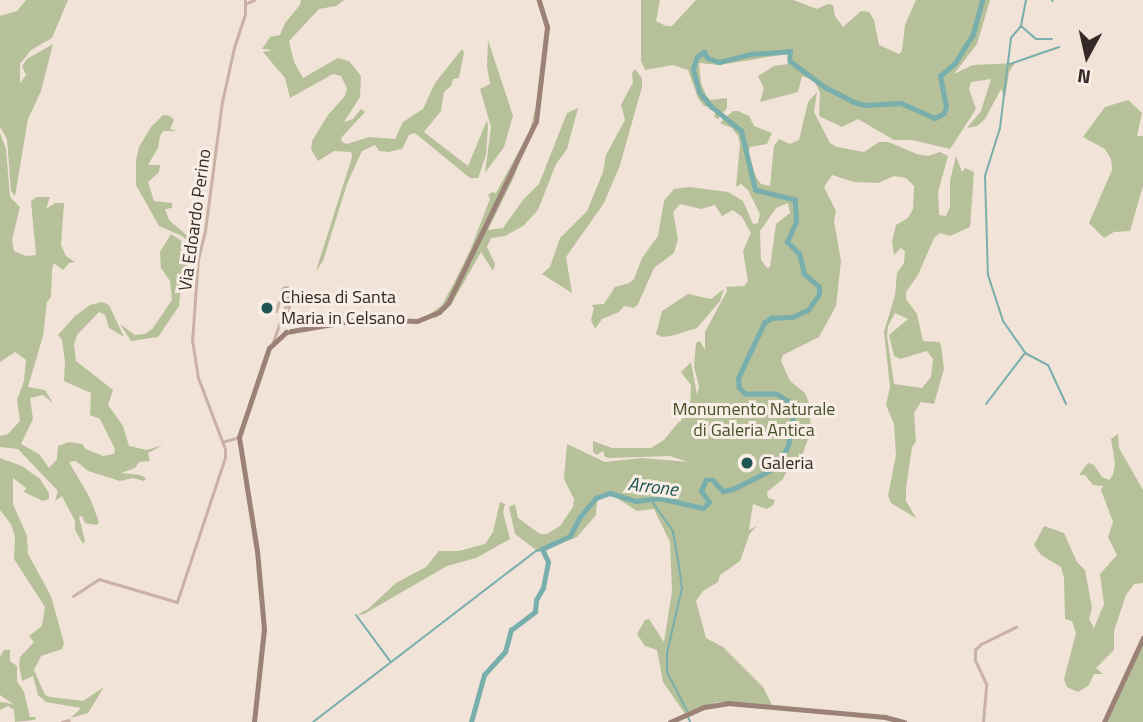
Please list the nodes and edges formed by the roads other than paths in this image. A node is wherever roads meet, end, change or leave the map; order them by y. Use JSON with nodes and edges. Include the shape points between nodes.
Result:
{"nodes":[{"id":1,"x":254,"y":0,"type":"edge"},
{"id":2,"x":539,"y":0,"type":"edge"},
{"id":3,"x":245,"y":2,"type":"edge"},
{"id":4,"x":280,"y":300,"type":"junction"},
{"id":5,"x":289,"y":300,"type":"junction"},
{"id":6,"x":271,"y":310,"type":"dead end"},
{"id":7,"x":273,"y":342,"type":"junction"},
{"id":8,"x":239,"y":437,"type":"junction"},
{"id":9,"x":222,"y":442,"type":"junction"},
{"id":10,"x":73,"y":596,"type":"dead end"},
{"id":11,"x":1016,"y":627,"type":"dead end"},
{"id":12,"x":1143,"y":638,"type":"edge"},
{"id":13,"x":69,"y":720,"type":"dead end"},
{"id":14,"x":62,"y":722,"type":"edge"},
{"id":15,"x":254,"y":722,"type":"edge"},
{"id":16,"x":670,"y":722,"type":"edge"},
{"id":17,"x":902,"y":722,"type":"edge"},
{"id":18,"x":983,"y":722,"type":"edge"},
{"id":19,"x":1104,"y":722,"type":"edge"}],
"edges":[{"from":1,"to":3,"type":"street"},
{"from":2,"to":7,"type":"street","via":[[547,27],[536,121],[448,303],[417,321],[349,321],[286,332]]},
{"from":3,"to":9,"type":"street","name":"Via Edoardo Perino","via":[[225,90],[198,259],[192,342],[198,378]]},
{"from":4,"to":5,"type":"street"},
{"from":4,"to":5,"type":"street","via":[[285,287],[292,288]]},
{"from":4,"to":6,"type":"street","via":[[276,311]]},
{"from":5,"to":7,"type":"street"},
{"from":7,"to":8,"type":"street"},
{"from":8,"to":9,"type":"street"},
{"from":8,"to":15,"type":"street","via":[[264,629]]},
{"from":9,"to":10,"type":"street","name":"Via Edoardo Perino","via":[[225,458],[177,602],[99,579]]},
{"from":11,"to":18,"type":"street","via":[[974,651],[986,682]]},
{"from":12,"to":19,"type":"street"},
{"from":13,"to":14,"type":"street"},
{"from":16,"to":17,"type":"street","via":[[704,707],[728,703]]}]}
